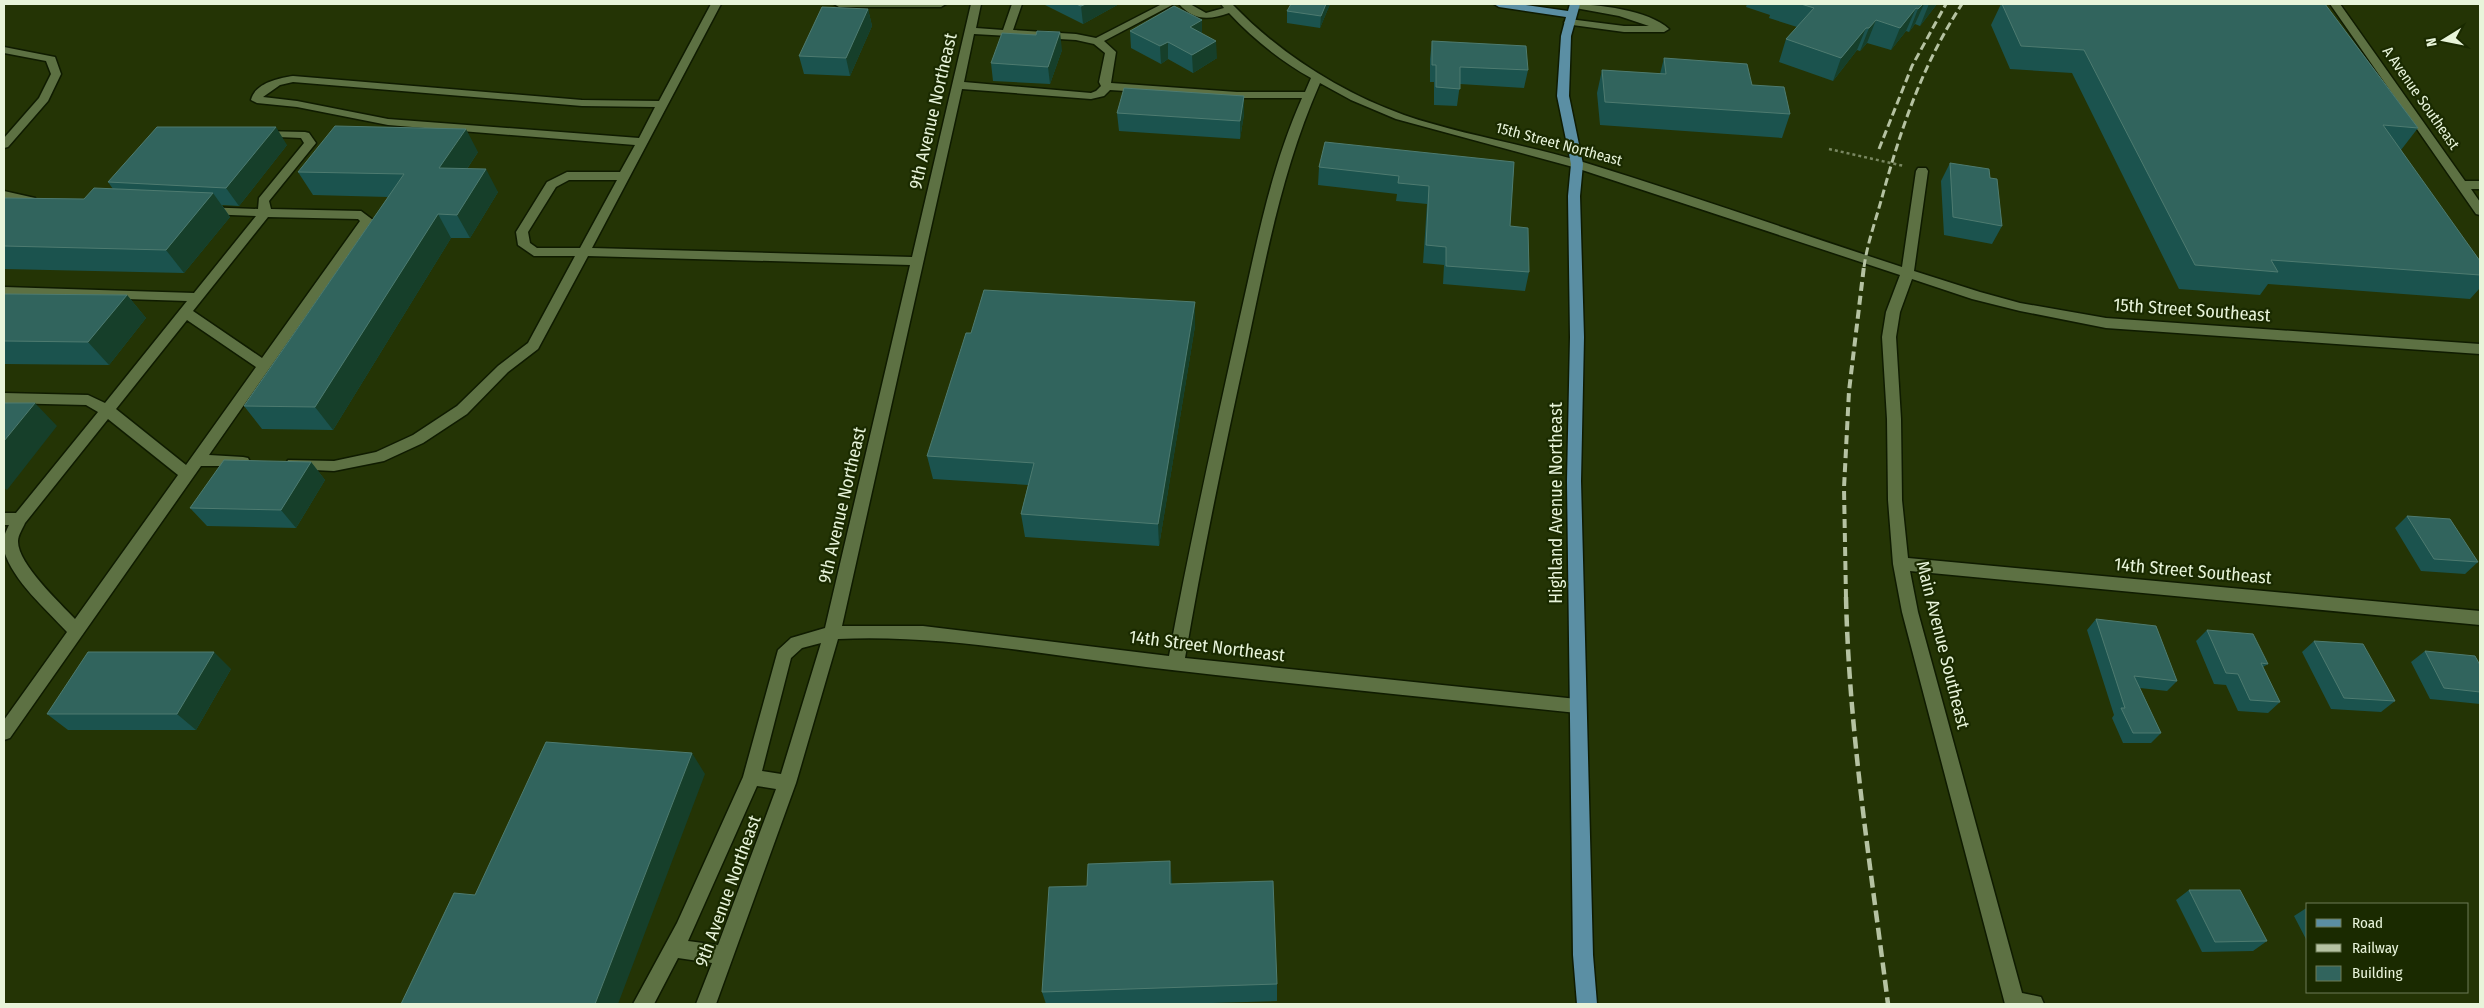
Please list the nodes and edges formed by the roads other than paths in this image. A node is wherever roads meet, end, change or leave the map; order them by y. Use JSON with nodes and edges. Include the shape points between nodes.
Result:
{"nodes":[{"id":1,"x":716,"y":4,"type":"edge"},
{"id":2,"x":839,"y":4,"type":"edge"},
{"id":3,"x":941,"y":4,"type":"edge"},
{"id":4,"x":976,"y":4,"type":"edge"},
{"id":5,"x":1017,"y":4,"type":"edge"},
{"id":6,"x":1169,"y":4,"type":"edge"},
{"id":7,"x":1184,"y":4,"type":"edge"},
{"id":8,"x":1499,"y":4,"type":"edge"},
{"id":9,"x":2335,"y":4,"type":"edge"},
{"id":10,"x":1229,"y":6,"type":"edge"},
{"id":11,"x":1572,"y":12,"type":"edge"},
{"id":12,"x":970,"y":30,"type":"junction"},
{"id":13,"x":1007,"y":32,"type":"junction"},
{"id":14,"x":1097,"y":41,"type":"junction"},
{"id":15,"x":4,"y":50,"type":"edge"},
{"id":16,"x":1317,"y":78,"type":"junction"},
{"id":17,"x":958,"y":85,"type":"junction"},
{"id":18,"x":1107,"y":86,"type":"junction"},
{"id":19,"x":1309,"y":95,"type":"junction"},
{"id":20,"x":663,"y":104,"type":"junction"},
{"id":21,"x":247,"y":134,"type":"edge"},
{"id":22,"x":642,"y":142,"type":"junction"},
{"id":23,"x":4,"y":145,"type":"edge"},
{"id":24,"x":1577,"y":164,"type":"junction"},
{"id":25,"x":1922,"y":171,"type":"road end"},
{"id":26,"x":625,"y":176,"type":"junction"},
{"id":27,"x":2464,"y":185,"type":"junction"},
{"id":28,"x":2480,"y":186,"type":"edge"},
{"id":29,"x":4,"y":195,"type":"edge"},
{"id":30,"x":42,"y":202,"type":"edge"},
{"id":31,"x":197,"y":209,"type":"edge"},
{"id":32,"x":2480,"y":211,"type":"edge"},
{"id":33,"x":264,"y":212,"type":"junction"},
{"id":34,"x":584,"y":252,"type":"junction"},
{"id":35,"x":918,"y":260,"type":"junction"},
{"id":36,"x":1907,"y":274,"type":"junction"},
{"id":37,"x":4,"y":291,"type":"edge"},
{"id":38,"x":197,"y":297,"type":"junction"},
{"id":39,"x":185,"y":312,"type":"junction"},
{"id":40,"x":2480,"y":349,"type":"edge"},
{"id":41,"x":264,"y":366,"type":"junction"},
{"id":42,"x":4,"y":398,"type":"edge"},
{"id":43,"x":107,"y":410,"type":"junction"},
{"id":44,"x":197,"y":460,"type":"junction"},
{"id":45,"x":256,"y":462,"type":"edge"},
{"id":46,"x":275,"y":463,"type":"edge"},
{"id":47,"x":187,"y":474,"type":"junction"},
{"id":48,"x":4,"y":519,"type":"edge"},
{"id":49,"x":20,"y":519,"type":"junction"},
{"id":50,"x":1902,"y":564,"type":"junction"},
{"id":51,"x":2480,"y":618,"type":"edge"},
{"id":52,"x":76,"y":631,"type":"junction"},
{"id":53,"x":832,"y":633,"type":"junction"},
{"id":54,"x":1176,"y":663,"type":"junction"},
{"id":55,"x":1577,"y":706,"type":"junction"},
{"id":56,"x":4,"y":733,"type":"edge"},
{"id":57,"x":752,"y":777,"type":"junction"},
{"id":58,"x":787,"y":783,"type":"junction"},
{"id":59,"x":673,"y":948,"type":"junction"},
{"id":60,"x":724,"y":955,"type":"junction"},
{"id":61,"x":2015,"y":1003,"type":"edge"},
{"id":62,"x":643,"y":1004,"type":"edge"},
{"id":63,"x":706,"y":1004,"type":"edge"},
{"id":64,"x":1587,"y":1004,"type":"edge"},
{"id":65,"x":2034,"y":1004,"type":"edge"}],
"edges":[{"from":1,"to":20,"type":"street"},
{"from":2,"to":3,"type":"street"},
{"from":4,"to":12,"type":"street","name":"9th Avenue Northeast"},
{"from":5,"to":13,"type":"street"},
{"from":6,"to":14,"type":"street"},
{"from":7,"to":10,"type":"street","via":[[1200,16],[1208,17]]},
{"from":8,"to":11,"type":"main road"},
{"from":9,"to":27,"type":"street","name":"A Avenue Southeast"},
{"from":10,"to":16,"type":"street","name":"15th Street Northeast","via":[[1246,25]]},
{"from":11,"to":11,"type":"street","via":[[1624,28],[1664,29],[1627,14]]},
{"from":11,"to":24,"type":"main road","name":"Highland Avenue Northeast","via":[[1564,59],[1563,96]]},
{"from":12,"to":13,"type":"street"},
{"from":12,"to":17,"type":"street","name":"9th Avenue Northeast"},
{"from":13,"to":14,"type":"street"},
{"from":14,"to":18,"type":"street","via":[[1110,52]]},
{"from":15,"to":23,"type":"street","via":[[50,58],[56,74],[44,99]]},
{"from":16,"to":19,"type":"street"},
{"from":16,"to":24,"type":"street","name":"15th Street Northeast","via":[[1400,117]]},
{"from":17,"to":18,"type":"street","via":[[1091,96],[1100,94]]},
{"from":17,"to":35,"type":"street","name":"9th Avenue Northeast"},
{"from":18,"to":19,"type":"street","via":[[1237,95]]},
{"from":19,"to":54,"type":"street","via":[[1294,127],[1272,202],[1197,542]]},
{"from":20,"to":22,"type":"street"},
{"from":20,"to":22,"type":"street","via":[[572,102],[293,79],[276,82],[258,95],[257,100],[297,104],[388,122]]},
{"from":21,"to":33,"type":"street","via":[[305,135],[310,143],[263,201]]},
{"from":22,"to":26,"type":"street"},
{"from":24,"to":36,"type":"street","name":"15th Street Northeast"},
{"from":24,"to":55,"type":"main road","name":"Highland Avenue Northeast","via":[[1574,196],[1577,282],[1574,481]]},
{"from":25,"to":36,"type":"street","name":"Main Avenue Southeast"},
{"from":26,"to":34,"type":"street"},
{"from":26,"to":34,"type":"street","via":[[567,176],[551,185],[522,232],[524,246],[534,252]]},
{"from":27,"to":28,"type":"street"},
{"from":27,"to":32,"type":"street","name":"A Avenue Southeast"},
{"from":29,"to":30,"type":"street","via":[[22,201]]},
{"from":31,"to":33,"type":"street"},
{"from":33,"to":38,"type":"street"},
{"from":33,"to":41,"type":"street","via":[[361,215],[367,220]]},
{"from":34,"to":35,"type":"street"},
{"from":34,"to":46,"type":"street","via":[[533,346],[503,369],[462,410],[418,439],[379,457],[334,466]]},
{"from":35,"to":53,"type":"street","name":"9th Avenue Northeast"},
{"from":36,"to":40,"type":"street","name":"15th Street Southeast","via":[[2012,305],[2106,323]]},
{"from":36,"to":50,"type":"street","name":"Main Avenue Southeast","via":[[1893,312],[1889,337],[1895,500]]},
{"from":37,"to":38,"type":"street"},
{"from":38,"to":39,"type":"street"},
{"from":39,"to":41,"type":"street"},
{"from":39,"to":43,"type":"street"},
{"from":41,"to":44,"type":"street"},
{"from":42,"to":43,"type":"street","via":[[88,400]]},
{"from":43,"to":47,"type":"street"},
{"from":43,"to":49,"type":"street"},
{"from":44,"to":45,"type":"street"},
{"from":44,"to":47,"type":"street"},
{"from":47,"to":52,"type":"street"},
{"from":48,"to":49,"type":"street"},
{"from":49,"to":52,"type":"street","via":[[10,541],[14,556],[40,592]]},
{"from":50,"to":51,"type":"street","name":"14th Street Southeast"},
{"from":50,"to":61,"type":"street","name":"Main Avenue Southeast","via":[[1910,612]]},
{"from":52,"to":56,"type":"street"},
{"from":53,"to":54,"type":"street","name":"14th Street Northeast","via":[[923,633]]},
{"from":53,"to":57,"type":"street","name":"14th Street Northeast","via":[[797,643],[784,655]]},
{"from":53,"to":58,"type":"street","name":"9th Avenue Northeast"},
{"from":54,"to":55,"type":"street","name":"14th Street Northeast"},
{"from":55,"to":64,"type":"main road","name":"Highland Avenue Northeast"},
{"from":57,"to":58,"type":"street"},
{"from":57,"to":59,"type":"street","name":"14th Street Northeast"},
{"from":58,"to":60,"type":"street","name":"9th Avenue Northeast"},
{"from":59,"to":60,"type":"street"},
{"from":59,"to":62,"type":"street","name":"14th Street Northeast"},
{"from":60,"to":63,"type":"street","name":"9th Avenue Northeast"},
{"from":61,"to":65,"type":"street"}]}
